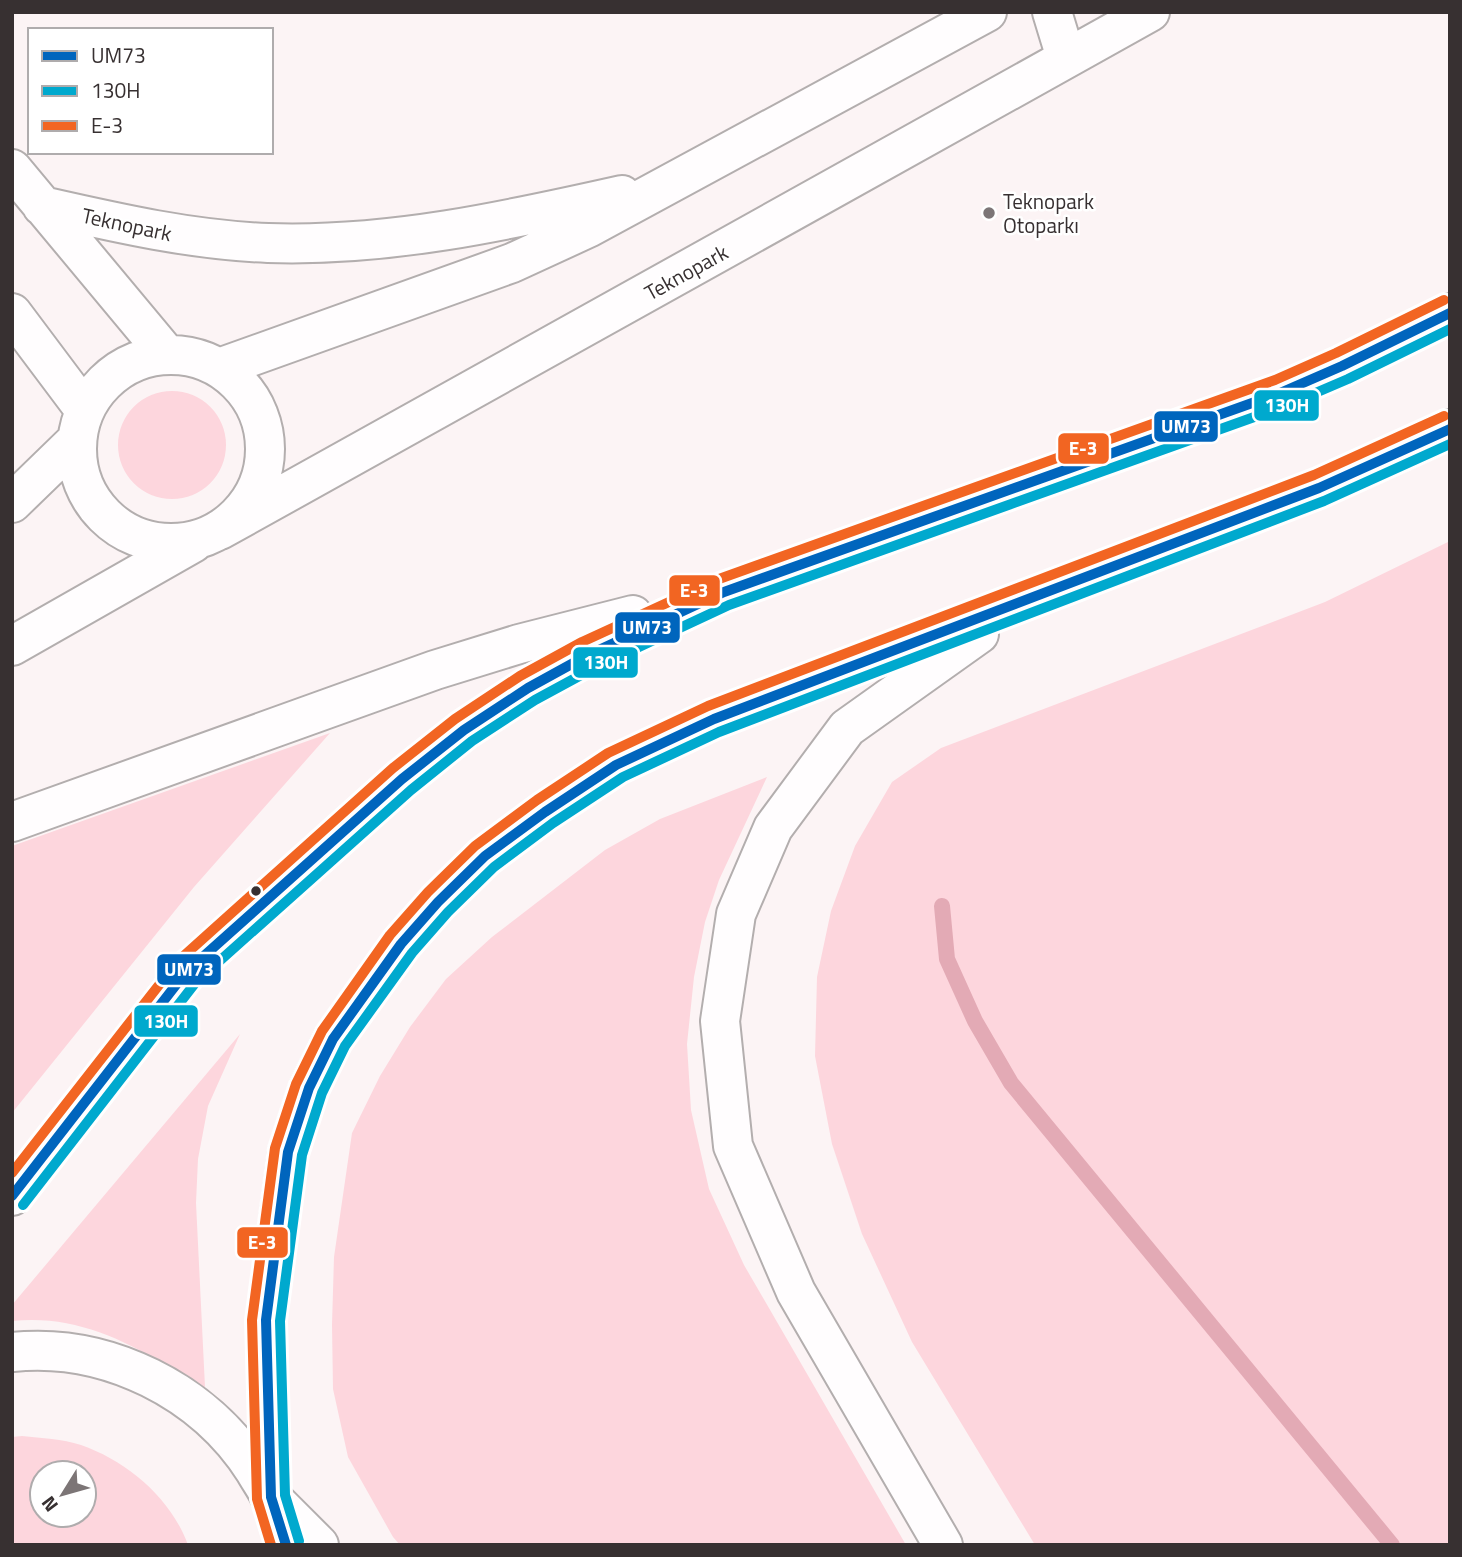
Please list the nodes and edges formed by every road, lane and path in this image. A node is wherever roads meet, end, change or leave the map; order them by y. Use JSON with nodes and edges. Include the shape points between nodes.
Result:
{"nodes":[{"id":1,"x":987,"y":12,"type":"edge"},
{"id":2,"x":1052,"y":12,"type":"edge"},
{"id":3,"x":1150,"y":12,"type":"edge"},
{"id":4,"x":1066,"y":58,"type":"junction"},
{"id":5,"x":12,"y":169,"type":"edge"},
{"id":6,"x":668,"y":184,"type":"junction"},
{"id":7,"x":42,"y":206,"type":"junction"},
{"id":8,"x":12,"y":313,"type":"edge"},
{"id":9,"x":1450,"y":313,"type":"edge"},
{"id":10,"x":167,"y":355,"type":"junction"},
{"id":11,"x":219,"y":368,"type":"junction"},
{"id":12,"x":80,"y":425,"type":"junction"},
{"id":13,"x":1450,"y":429,"type":"edge"},
{"id":14,"x":12,"y":503,"type":"edge"},
{"id":15,"x":210,"y":535,"type":"junction"},
{"id":16,"x":724,"y":592,"type":"junction"},
{"id":17,"x":1024,"y":602,"type":"junction"},
{"id":18,"x":12,"y":646,"type":"edge"},
{"id":19,"x":12,"y":822,"type":"edge"},
{"id":20,"x":12,"y":1196,"type":"edge"},
{"id":21,"x":12,"y":1352,"type":"edge"},
{"id":22,"x":271,"y":1497,"type":"junction"},
{"id":23,"x":286,"y":1545,"type":"edge"},
{"id":24,"x":319,"y":1545,"type":"edge"},
{"id":25,"x":943,"y":1545,"type":"edge"}],
"edges":[{"from":1,"to":6,"type":"main road","name":"Teknopark"},
{"from":2,"to":4,"type":"main road"},
{"from":3,"to":4,"type":"main road","name":"Teknopark"},
{"from":4,"to":15,"type":"main road","name":"Teknopark"},
{"from":5,"to":7,"type":"main road","name":"Teknopark"},
{"from":6,"to":7,"type":"main road","name":"Teknopark","via":[[505,221],[355,242],[268,243],[194,237]]},
{"from":6,"to":11,"type":"main road","name":"Teknopark","via":[[512,263]]},
{"from":7,"to":10,"type":"main road","name":"Teknopark"},
{"from":8,"to":12,"type":"main road"},
{"from":9,"to":16,"type":"main road","via":[[1280,393]]},
{"from":10,"to":11,"type":"main road","name":"Teknopark","via":[[194,358]]},
{"from":10,"to":12,"type":"main road","name":"Teknopark","via":[[118,370],[99,387]]},
{"from":11,"to":15,"type":"main road","name":"Teknopark","via":[[253,403],[266,449],[254,495],[239,515]]},
{"from":12,"to":14,"type":"main road","name":"Teknopark"},
{"from":12,"to":15,"type":"main road","name":"Teknopark","via":[[77,464],[95,506],[111,523],[153,542],[176,544]]},
{"from":13,"to":17,"type":"main road","via":[[1318,488]]},
{"from":15,"to":18,"type":"main road","name":"Teknopark"},
{"from":16,"to":19,"type":"main road","via":[[435,670]]},
{"from":16,"to":20,"type":"main road","via":[[528,688],[402,779],[186,972]]},
{"from":17,"to":22,"type":"main road","via":[[714,719],[616,765],[485,856],[401,944],[332,1040],[309,1088],[288,1152],[266,1320]]},
{"from":17,"to":25,"type":"main road","via":[[847,728],[773,828],[736,914],[720,1021],[733,1146],[796,1292]]},
{"from":21,"to":22,"type":"main road","via":[[78,1354],[127,1367],[171,1388],[211,1418],[244,1455]]},
{"from":22,"to":23,"type":"main road"},
{"from":22,"to":24,"type":"main road"}]}
